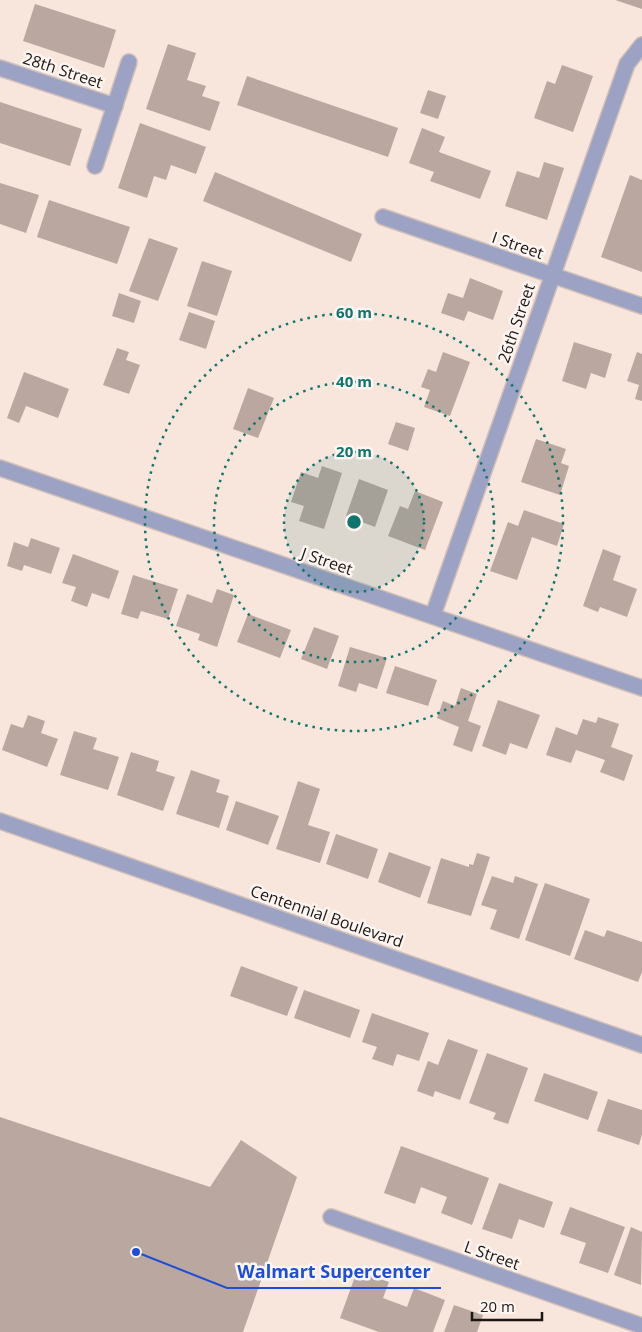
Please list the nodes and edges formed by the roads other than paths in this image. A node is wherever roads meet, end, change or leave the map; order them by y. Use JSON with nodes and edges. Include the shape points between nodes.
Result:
{"nodes":[{"id":1,"x":641,"y":46,"type":"edge"},
{"id":2,"x":129,"y":62,"type":"dead end"},
{"id":3,"x":0,"y":68,"type":"edge"},
{"id":4,"x":115,"y":106,"type":"junction"},
{"id":5,"x":95,"y":166,"type":"dead end"},
{"id":6,"x":383,"y":217,"type":"dead end"},
{"id":7,"x":552,"y":275,"type":"junction"},
{"id":8,"x":642,"y":306,"type":"edge"},
{"id":9,"x":0,"y":468,"type":"edge"},
{"id":10,"x":432,"y":615,"type":"junction"},
{"id":11,"x":642,"y":688,"type":"edge"},
{"id":12,"x":0,"y":821,"type":"edge"},
{"id":13,"x":642,"y":1045,"type":"edge"},
{"id":14,"x":331,"y":1217,"type":"dead end"},
{"id":15,"x":642,"y":1326,"type":"edge"}],
"edges":[{"from":1,"to":7,"type":"street","name":"26th Street","via":[[627,64]]},
{"from":2,"to":4,"type":"street","name":"28th Street"},
{"from":3,"to":4,"type":"street","name":"28th Street"},
{"from":4,"to":5,"type":"street","name":"28th Street"},
{"from":6,"to":7,"type":"street","name":"I Street"},
{"from":7,"to":8,"type":"street","name":"I Street"},
{"from":7,"to":10,"type":"street","name":"26th Street"},
{"from":9,"to":10,"type":"street","name":"J Street"},
{"from":10,"to":11,"type":"street","name":"J Street"},
{"from":12,"to":13,"type":"street","name":"Centennial Boulevard"},
{"from":14,"to":15,"type":"street","name":"L Street"}]}
